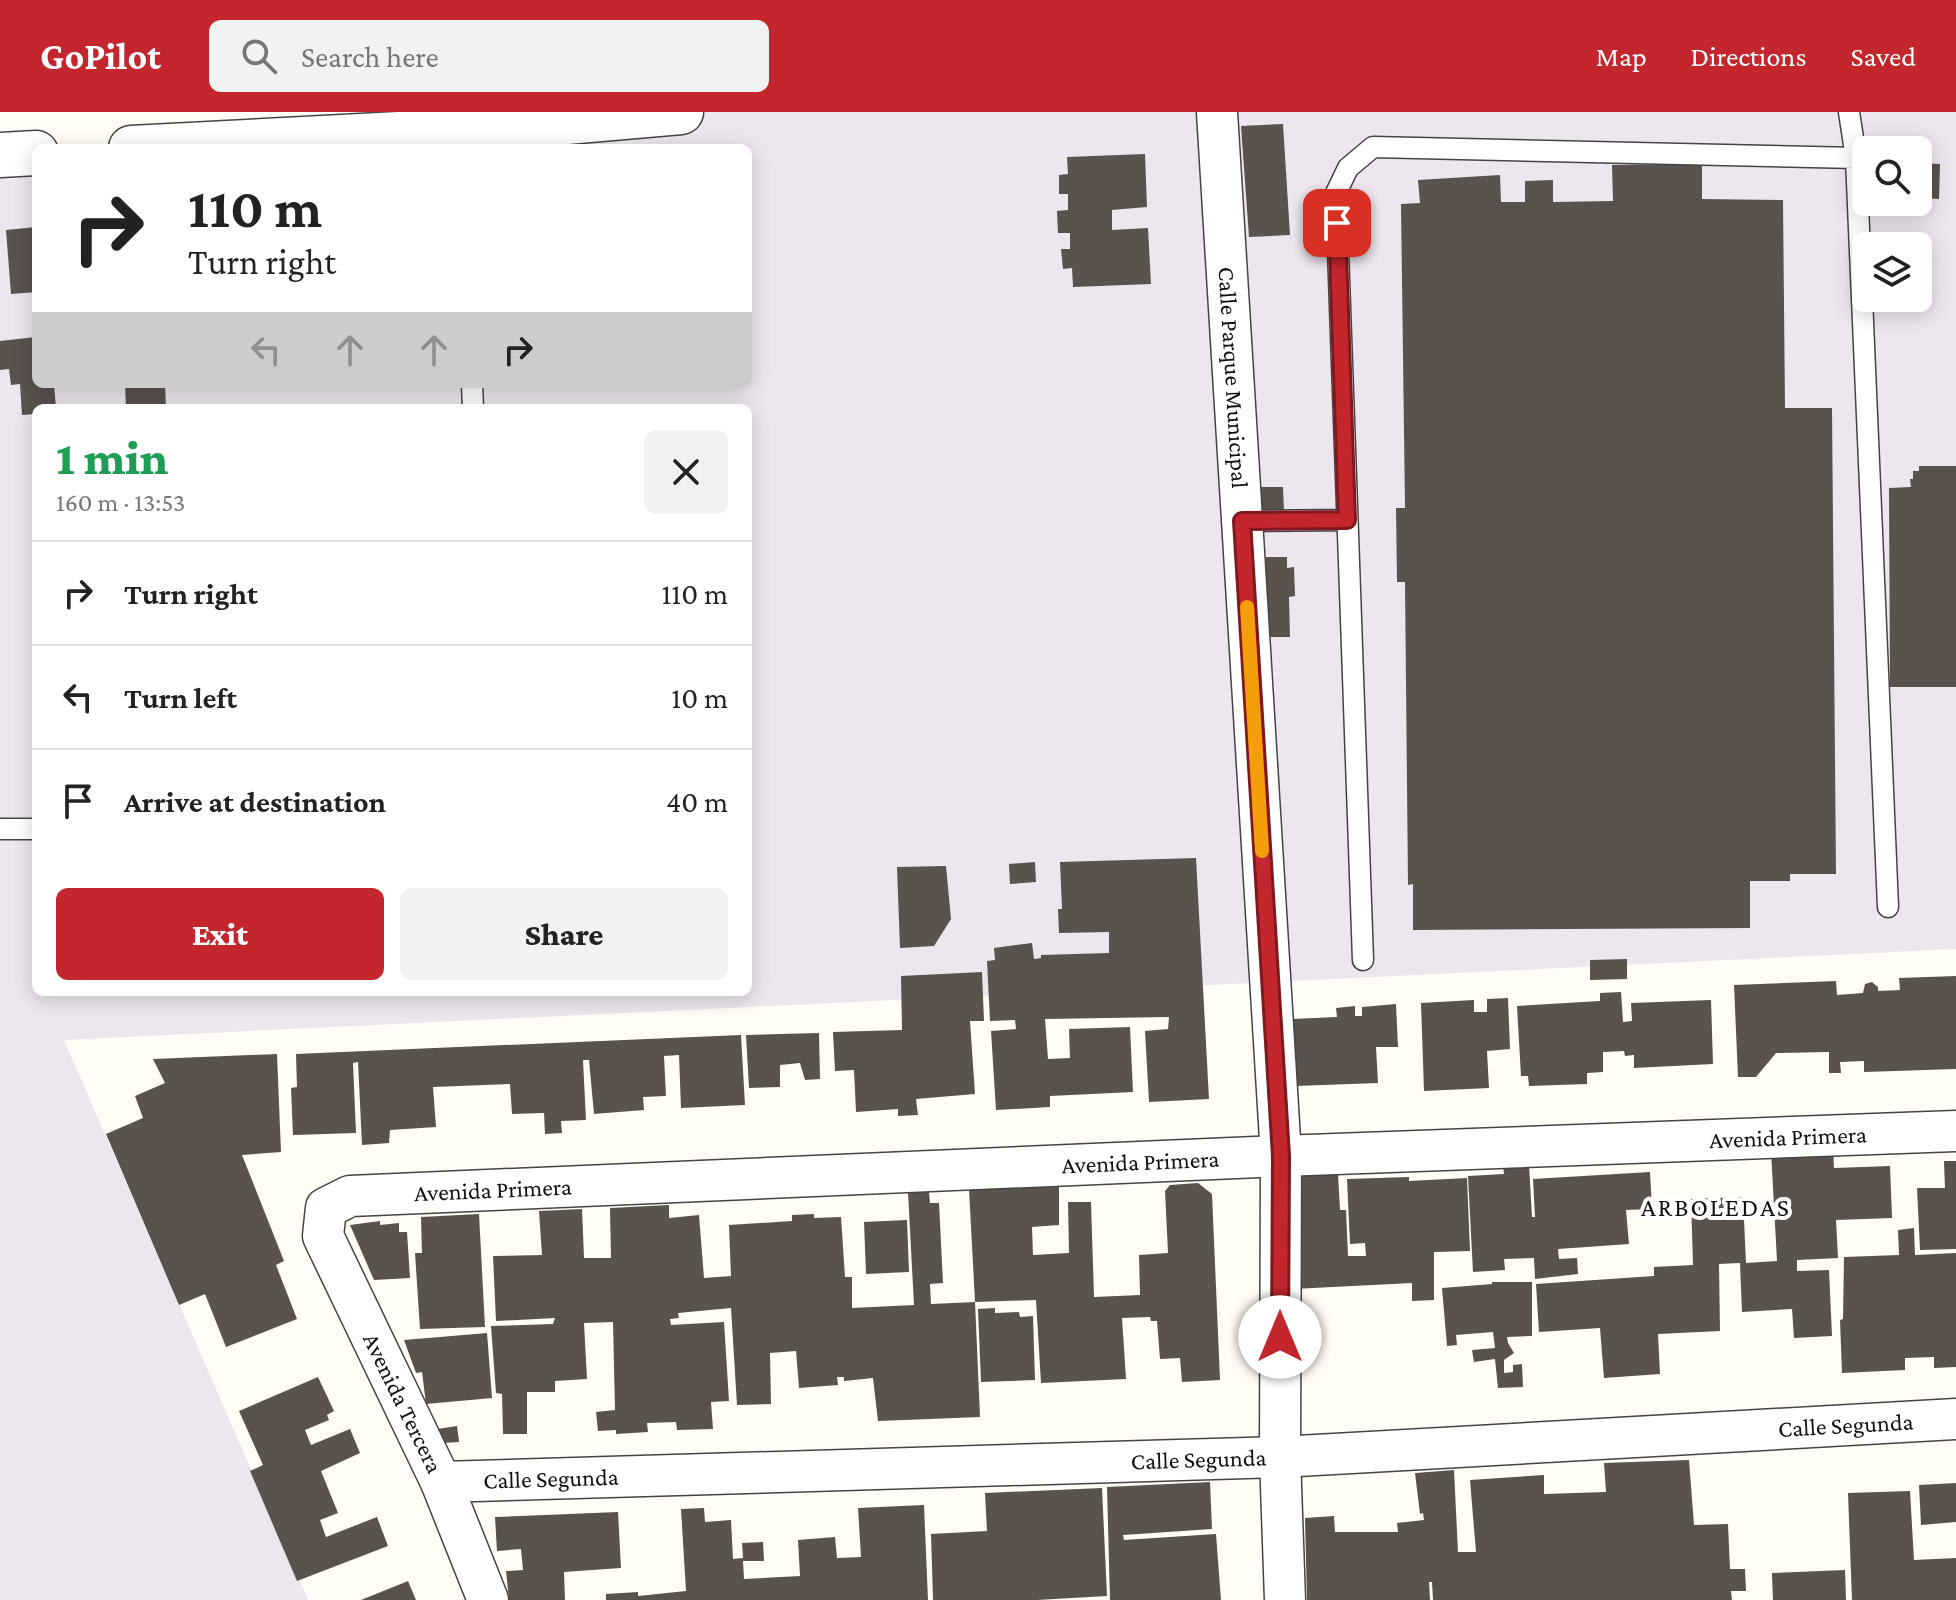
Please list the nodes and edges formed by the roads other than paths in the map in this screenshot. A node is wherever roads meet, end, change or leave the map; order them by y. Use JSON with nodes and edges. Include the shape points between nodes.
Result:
{"nodes":[{"id":1,"x":681,"y":112,"type":"edge"},
{"id":2,"x":1217,"y":112,"type":"edge"},
{"id":3,"x":1849,"y":112,"type":"edge"},
{"id":4,"x":474,"y":130,"type":"edge"},
{"id":5,"x":1853,"y":136,"type":"edge"},
{"id":6,"x":207,"y":144,"type":"edge"},
{"id":7,"x":32,"y":153,"type":"edge"},
{"id":8,"x":0,"y":155,"type":"edge"},
{"id":9,"x":1852,"y":158,"type":"edge"},
{"id":10,"x":1858,"y":216,"type":"edge"},
{"id":11,"x":1347,"y":520,"type":"junction"},
{"id":12,"x":1242,"y":521,"type":"junction"},
{"id":13,"x":0,"y":829,"type":"edge"},
{"id":14,"x":32,"y":829,"type":"edge"},
{"id":15,"x":1888,"y":907,"type":"dead end"},
{"id":16,"x":1363,"y":960,"type":"dead end"},
{"id":17,"x":1956,"y":1131,"type":"edge"},
{"id":18,"x":1281,"y":1156,"type":"junction"},
{"id":19,"x":326,"y":1208,"type":"joint"},
{"id":20,"x":1956,"y":1419,"type":"edge"},
{"id":21,"x":1280,"y":1457,"type":"junction"},
{"id":22,"x":441,"y":1482,"type":"junction"},
{"id":23,"x":488,"y":1600,"type":"edge"},
{"id":24,"x":1285,"y":1600,"type":"edge"}],
"edges":[{"from":1,"to":4,"type":"street"},
{"from":2,"to":12,"type":"street","name":"Calle Parque Municipal"},
{"from":3,"to":5,"type":"lane"},
{"from":4,"to":6,"type":"street"},
{"from":7,"to":8,"type":"street"},
{"from":9,"to":11,"type":"lane","via":[[1373,147],[1348,168],[1336,193]]},
{"from":10,"to":15,"type":"lane"},
{"from":11,"to":12,"type":"lane"},
{"from":11,"to":16,"type":"lane"},
{"from":12,"to":18,"type":"street","name":"Calle Parque Municipal"},
{"from":13,"to":14,"type":"lane"},
{"from":17,"to":18,"type":"street","name":"Avenida Primera"},
{"from":18,"to":19,"type":"street","name":"Avenida Primera","via":[[350,1196]]},
{"from":18,"to":21,"type":"street","name":"Calle Parque Municipal"},
{"from":19,"to":22,"type":"street","name":"Avenida Tercera","via":[[323,1236]]},
{"from":20,"to":21,"type":"street","name":"Calle Segunda"},
{"from":21,"to":22,"type":"street","name":"Calle Segunda"},
{"from":21,"to":24,"type":"street","name":"Calle Parque Municipal"},
{"from":22,"to":23,"type":"street","name":"Avenida Tercera"}]}
